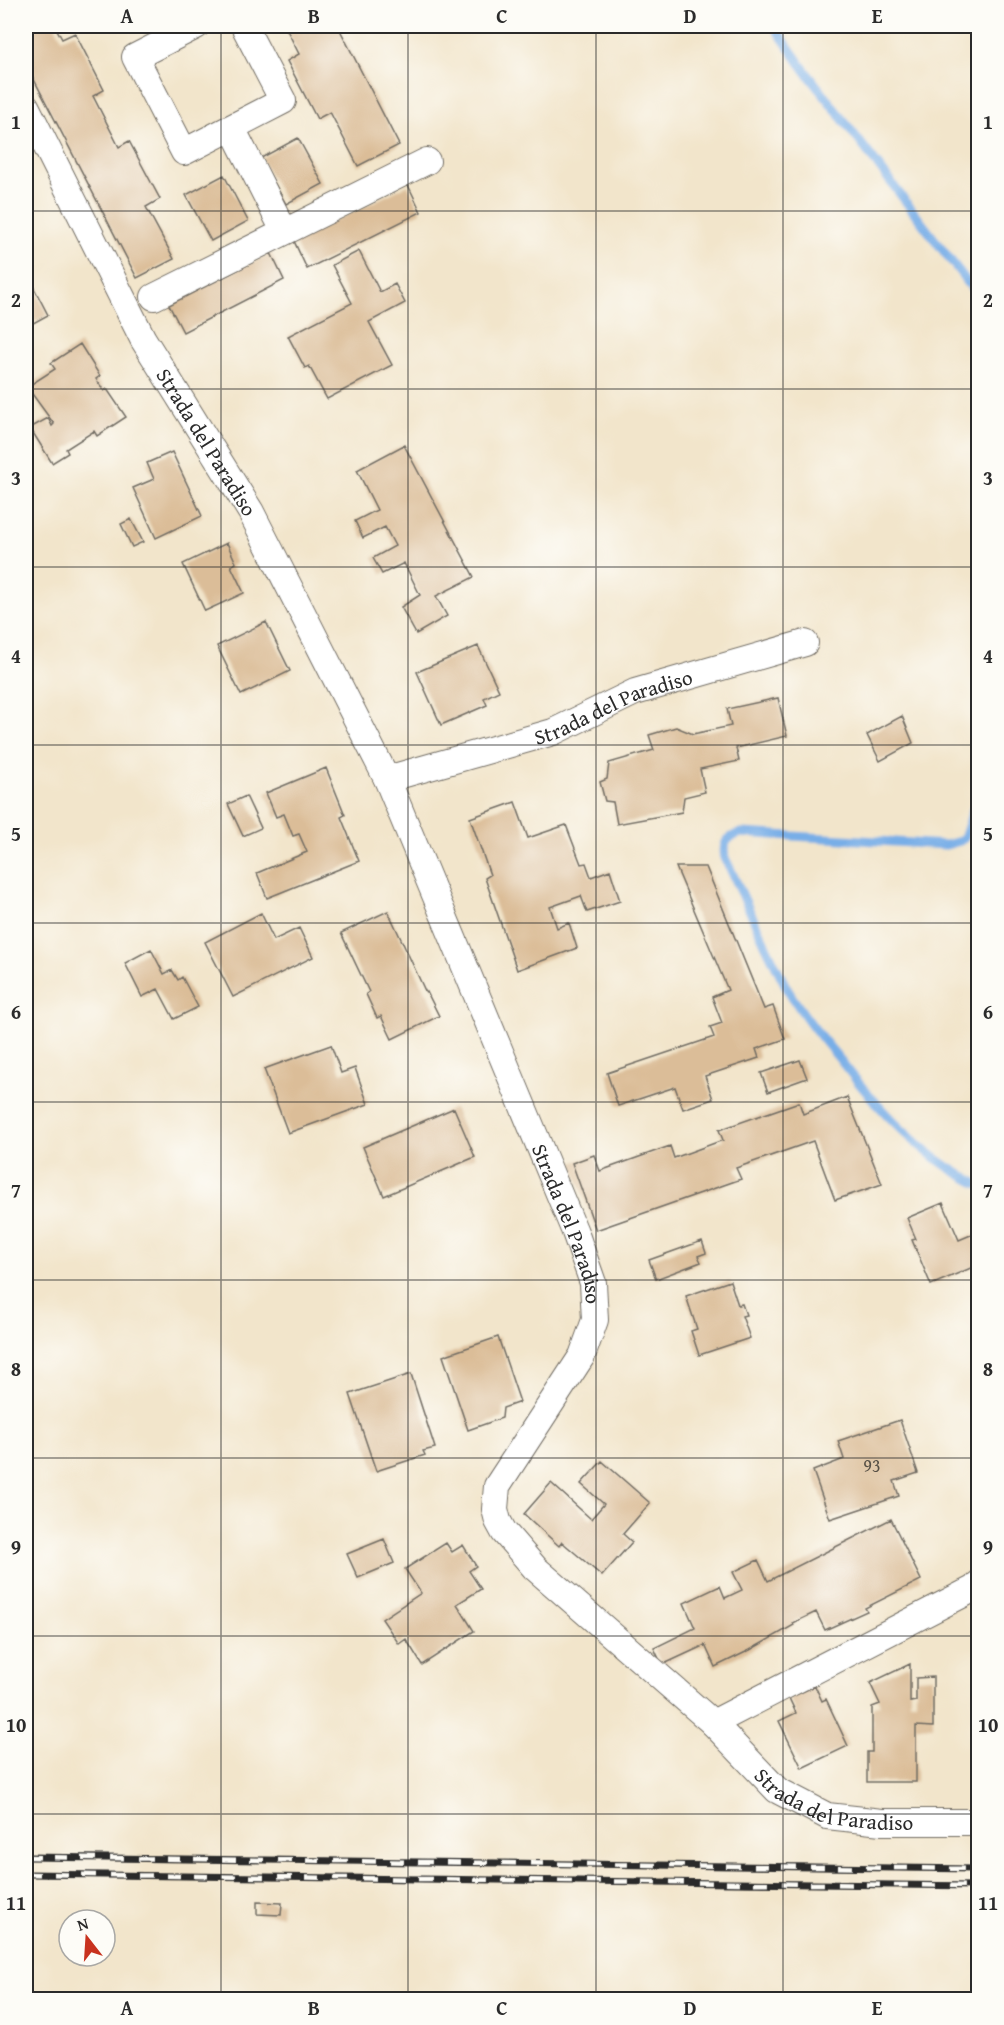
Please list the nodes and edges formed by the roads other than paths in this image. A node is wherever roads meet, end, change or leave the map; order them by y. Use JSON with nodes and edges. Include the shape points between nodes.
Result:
{"nodes":[{"id":1,"x":244,"y":26,"type":"edge"},
{"id":2,"x":186,"y":28,"type":"edge"},
{"id":3,"x":26,"y":106,"type":"edge"},
{"id":4,"x":232,"y":128,"type":"junction"},
{"id":5,"x":427,"y":161,"type":"dead end"},
{"id":6,"x":284,"y":231,"type":"junction"},
{"id":7,"x":154,"y":297,"type":"dead end"},
{"id":8,"x":806,"y":643,"type":"dead end"},
{"id":9,"x":387,"y":779,"type":"junction"},
{"id":10,"x":978,"y":1584,"type":"edge"},
{"id":11,"x":713,"y":1723,"type":"junction"},
{"id":12,"x":978,"y":1822,"type":"edge"}],
"edges":[{"from":1,"to":4,"type":"street","via":[[283,101]]},
{"from":2,"to":4,"type":"street","via":[[135,57],[184,152]]},
{"from":3,"to":9,"type":"street","name":"Strada del Paradiso","via":[[143,339],[251,512]]},
{"from":4,"to":6,"type":"street"},
{"from":5,"to":6,"type":"street"},
{"from":6,"to":7,"type":"street"},
{"from":8,"to":9,"type":"street","name":"Strada del Paradiso","via":[[635,692],[553,732]]},
{"from":9,"to":11,"type":"street","name":"Strada del Paradiso","via":[[593,1283],[595,1320],[582,1356],[497,1486],[498,1521],[535,1568]]},
{"from":10,"to":11,"type":"street"},
{"from":11,"to":12,"type":"street","name":"Strada del Paradiso","via":[[777,1790],[827,1816],[882,1822]]}]}
